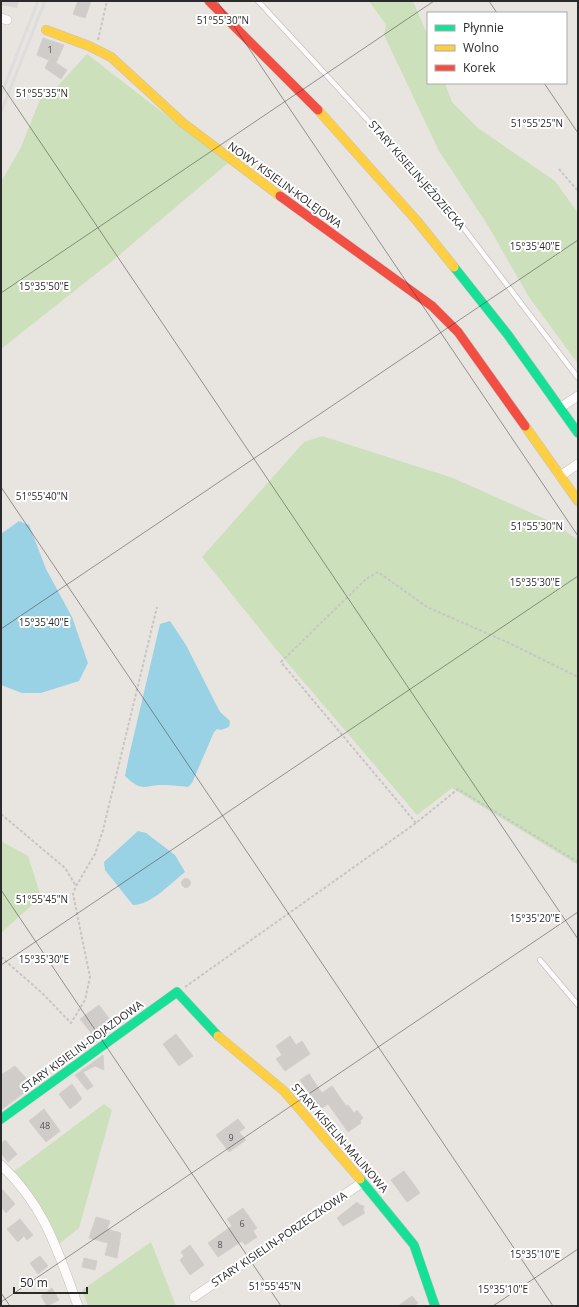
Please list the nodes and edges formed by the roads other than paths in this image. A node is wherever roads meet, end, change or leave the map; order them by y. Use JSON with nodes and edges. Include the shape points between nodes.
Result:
{"nodes":[{"id":1,"x":209,"y":1,"type":"edge"},
{"id":2,"x":258,"y":1,"type":"edge"},
{"id":3,"x":46,"y":30,"type":"dead end"},
{"id":4,"x":578,"y":378,"type":"edge"},
{"id":5,"x":578,"y":396,"type":"edge"},
{"id":6,"x":561,"y":407,"type":"junction"},
{"id":7,"x":578,"y":433,"type":"edge"},
{"id":8,"x":578,"y":464,"type":"edge"},
{"id":9,"x":560,"y":476,"type":"junction"},
{"id":10,"x":578,"y":501,"type":"edge"},
{"id":11,"x":540,"y":960,"type":"dead end"},
{"id":12,"x":177,"y":992,"type":"joint"},
{"id":13,"x":578,"y":1005,"type":"edge"},
{"id":14,"x":1,"y":1120,"type":"edge"},
{"id":15,"x":1,"y":1165,"type":"edge"},
{"id":16,"x":363,"y":1182,"type":"junction"},
{"id":17,"x":194,"y":1297,"type":"dead end"},
{"id":18,"x":78,"y":1306,"type":"edge"},
{"id":19,"x":434,"y":1306,"type":"edge"}],
"edges":[{"from":1,"to":6,"type":"street","via":[[324,116],[417,221],[508,335]]},
{"from":2,"to":4,"type":"lane","name":"STARY KISIELIN-JEŹDZIECKA","via":[[446,205]]},
{"from":3,"to":9,"type":"street","name":"NOWY KISIELIN-KOLEJOWA","via":[[111,57],[183,123],[283,199],[432,306],[458,332]]},
{"from":5,"to":6,"type":"street"},
{"from":6,"to":7,"type":"street"},
{"from":8,"to":9,"type":"street"},
{"from":9,"to":10,"type":"street","name":"NOWY KISIELIN-KOLEJOWA"},
{"from":11,"to":13,"type":"lane"},
{"from":12,"to":14,"type":"street","name":"STARY KISIELIN-DOJAZDOWA"},
{"from":12,"to":16,"type":"street","name":"STARY KISIELIN-MALINOWA","via":[[210,1029],[284,1091]]},
{"from":15,"to":18,"type":"street","via":[[39,1210]]},
{"from":16,"to":17,"type":"street","name":"STARY KISIELIN-PORZECZKOWA"},
{"from":16,"to":19,"type":"street","name":"STARY KISIELIN-MALINOWA","via":[[414,1245]]}]}
